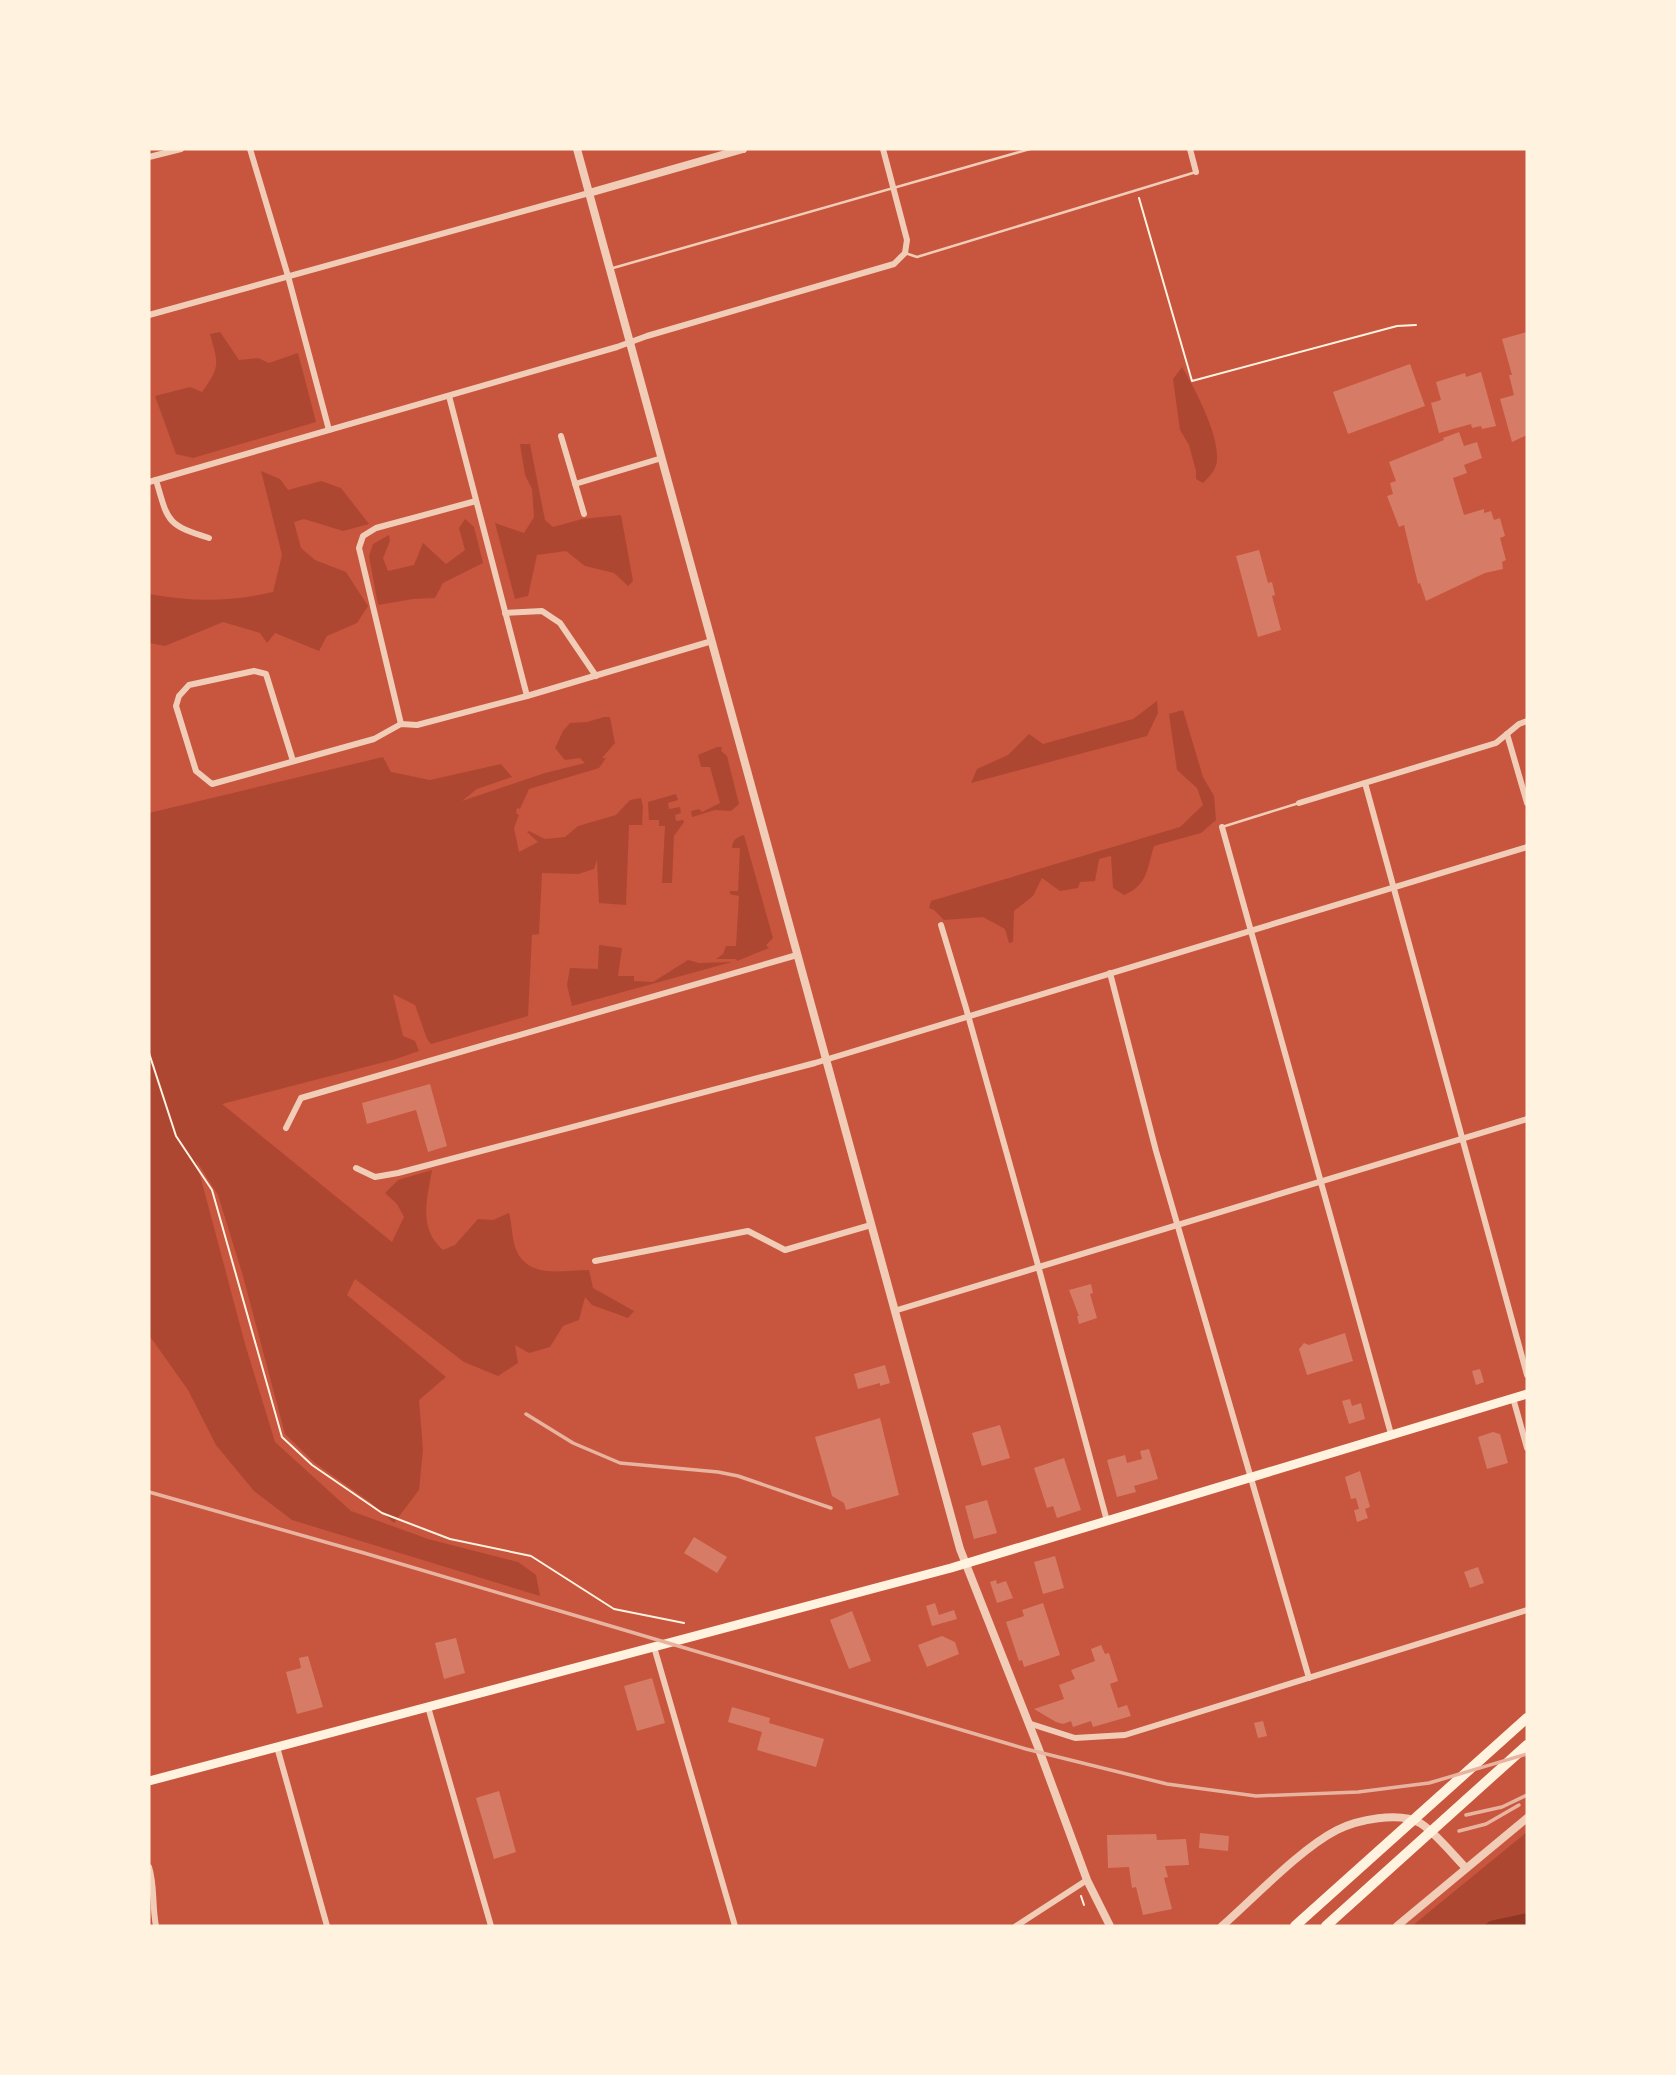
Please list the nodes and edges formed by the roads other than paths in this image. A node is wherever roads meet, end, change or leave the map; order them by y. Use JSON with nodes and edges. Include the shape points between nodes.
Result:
{"nodes":[{"id":1,"x":181,"y":149,"type":"edge"},
{"id":2,"x":250,"y":149,"type":"edge"},
{"id":3,"x":577,"y":149,"type":"edge"},
{"id":4,"x":743,"y":149,"type":"edge"},
{"id":5,"x":883,"y":149,"type":"edge"},
{"id":6,"x":1030,"y":149,"type":"edge"},
{"id":7,"x":1190,"y":149,"type":"edge"},
{"id":8,"x":149,"y":157,"type":"edge"},
{"id":9,"x":1196,"y":172,"type":"joint"},
{"id":10,"x":894,"y":189,"type":"junction"},
{"id":11,"x":589,"y":193,"type":"junction"},
{"id":12,"x":905,"y":253,"type":"junction"},
{"id":13,"x":610,"y":269,"type":"junction"},
{"id":14,"x":288,"y":276,"type":"junction"},
{"id":15,"x":149,"y":315,"type":"edge"},
{"id":16,"x":631,"y":342,"type":"junction"},
{"id":17,"x":449,"y":396,"type":"junction"},
{"id":18,"x":328,"y":430,"type":"junction"},
{"id":19,"x":561,"y":436,"type":"dead end"},
{"id":20,"x":663,"y":458,"type":"junction"},
{"id":21,"x":153,"y":481,"type":"edge"},
{"id":22,"x":575,"y":484,"type":"junction"},
{"id":23,"x":476,"y":501,"type":"junction"},
{"id":24,"x":584,"y":514,"type":"dead end"},
{"id":25,"x":209,"y":538,"type":"dead end"},
{"id":26,"x":505,"y":613,"type":"junction"},
{"id":27,"x":712,"y":641,"type":"junction"},
{"id":28,"x":596,"y":676,"type":"junction"},
{"id":29,"x":527,"y":696,"type":"junction"},
{"id":30,"x":1527,"y":721,"type":"edge"},
{"id":31,"x":401,"y":723,"type":"junction"},
{"id":32,"x":1507,"y":734,"type":"junction"},
{"id":33,"x":293,"y":761,"type":"junction"},
{"id":34,"x":1365,"y":783,"type":"junction"},
{"id":35,"x":1299,"y":803,"type":"joint"},
{"id":36,"x":1527,"y":803,"type":"edge"},
{"id":37,"x":1222,"y":827,"type":"joint"},
{"id":38,"x":1527,"y":847,"type":"edge"},
{"id":39,"x":1393,"y":887,"type":"junction"},
{"id":40,"x":940,"y":925,"type":"dead end"},
{"id":41,"x":1250,"y":930,"type":"junction"},
{"id":42,"x":797,"y":955,"type":"junction"},
{"id":43,"x":1110,"y":973,"type":"junction"},
{"id":44,"x":968,"y":1016,"type":"junction"},
{"id":45,"x":826,"y":1060,"type":"junction"},
{"id":46,"x":1527,"y":1119,"type":"edge"},
{"id":47,"x":286,"y":1128,"type":"dead end"},
{"id":48,"x":1463,"y":1138,"type":"junction"},
{"id":49,"x":356,"y":1168,"type":"dead end"},
{"id":50,"x":1320,"y":1183,"type":"junction"},
{"id":51,"x":871,"y":1225,"type":"junction"},
{"id":52,"x":1178,"y":1225,"type":"junction"},
{"id":53,"x":595,"y":1261,"type":"dead end"},
{"id":54,"x":1039,"y":1267,"type":"junction"},
{"id":55,"x":894,"y":1311,"type":"junction"},
{"id":56,"x":1527,"y":1375,"type":"edge"},
{"id":57,"x":1527,"y":1394,"type":"edge"},
{"id":58,"x":1513,"y":1398,"type":"junction"},
{"id":59,"x":1391,"y":1434,"type":"junction"},
{"id":60,"x":1527,"y":1448,"type":"edge"},
{"id":61,"x":1251,"y":1477,"type":"junction"},
{"id":62,"x":1107,"y":1521,"type":"junction"},
{"id":63,"x":965,"y":1564,"type":"junction"},
{"id":64,"x":1527,"y":1610,"type":"edge"},
{"id":65,"x":654,"y":1647,"type":"junction"},
{"id":66,"x":1309,"y":1678,"type":"junction"},
{"id":67,"x":428,"y":1707,"type":"junction"},
{"id":68,"x":1527,"y":1718,"type":"edge"},
{"id":69,"x":1028,"y":1723,"type":"junction"},
{"id":70,"x":1527,"y":1745,"type":"edge"},
{"id":71,"x":277,"y":1747,"type":"junction"},
{"id":72,"x":149,"y":1781,"type":"edge"},
{"id":73,"x":1527,"y":1818,"type":"edge"},
{"id":74,"x":149,"y":1867,"type":"edge"},
{"id":75,"x":1466,"y":1868,"type":"junction"},
{"id":76,"x":1087,"y":1880,"type":"junction"},
{"id":77,"x":156,"y":1926,"type":"edge"},
{"id":78,"x":327,"y":1926,"type":"edge"},
{"id":79,"x":491,"y":1926,"type":"edge"},
{"id":80,"x":736,"y":1926,"type":"edge"},
{"id":81,"x":1016,"y":1926,"type":"edge"},
{"id":82,"x":1110,"y":1926,"type":"edge"},
{"id":83,"x":1222,"y":1926,"type":"edge"},
{"id":84,"x":1295,"y":1926,"type":"edge"},
{"id":85,"x":1326,"y":1926,"type":"edge"},
{"id":86,"x":1397,"y":1926,"type":"edge"}],
"edges":[{"from":1,"to":8,"type":"street"},
{"from":2,"to":14,"type":"street"},
{"from":3,"to":11,"type":"street"},
{"from":4,"to":11,"type":"street"},
{"from":5,"to":10,"type":"street"},
{"from":6,"to":10,"type":"lane"},
{"from":7,"to":9,"type":"street"},
{"from":9,"to":12,"type":"lane","via":[[917,257]]},
{"from":10,"to":12,"type":"street","via":[[907,240]]},
{"from":10,"to":13,"type":"lane"},
{"from":11,"to":13,"type":"street"},
{"from":11,"to":14,"type":"street"},
{"from":12,"to":16,"type":"street","via":[[894,264]]},
{"from":13,"to":16,"type":"street"},
{"from":14,"to":15,"type":"street"},
{"from":14,"to":18,"type":"street"},
{"from":16,"to":17,"type":"street"},
{"from":16,"to":20,"type":"street"},
{"from":17,"to":18,"type":"street"},
{"from":17,"to":23,"type":"street"},
{"from":18,"to":21,"type":"street"},
{"from":19,"to":22,"type":"street"},
{"from":20,"to":22,"type":"street"},
{"from":20,"to":27,"type":"street"},
{"from":21,"to":25,"type":"street","via":[[167,517],[180,529]]},
{"from":22,"to":24,"type":"street"},
{"from":23,"to":26,"type":"street"},
{"from":23,"to":31,"type":"street","via":[[376,528],[363,536],[359,548]]},
{"from":26,"to":28,"type":"street","via":[[542,611],[560,623]]},
{"from":26,"to":29,"type":"street"},
{"from":27,"to":28,"type":"street"},
{"from":27,"to":42,"type":"street"},
{"from":28,"to":29,"type":"street"},
{"from":29,"to":31,"type":"street","via":[[417,725]]},
{"from":30,"to":32,"type":"street"},
{"from":31,"to":33,"type":"street","via":[[374,739]]},
{"from":32,"to":34,"type":"street","via":[[1496,743]]},
{"from":32,"to":36,"type":"street"},
{"from":33,"to":33,"type":"street","via":[[266,674],[254,671],[189,685],[179,696],[176,706],[196,771],[212,785]]},
{"from":34,"to":35,"type":"street"},
{"from":34,"to":39,"type":"street"},
{"from":35,"to":37,"type":"lane"},
{"from":37,"to":41,"type":"street"},
{"from":38,"to":39,"type":"street"},
{"from":39,"to":41,"type":"street"},
{"from":39,"to":48,"type":"street"},
{"from":40,"to":44,"type":"street"},
{"from":41,"to":43,"type":"street"},
{"from":41,"to":50,"type":"street"},
{"from":42,"to":45,"type":"street"},
{"from":42,"to":47,"type":"street","via":[[301,1098]]},
{"from":43,"to":44,"type":"street"},
{"from":43,"to":52,"type":"street"},
{"from":44,"to":45,"type":"street"},
{"from":44,"to":54,"type":"street"},
{"from":45,"to":49,"type":"street","via":[[398,1173],[375,1177]]},
{"from":45,"to":51,"type":"street"},
{"from":46,"to":48,"type":"street"},
{"from":48,"to":50,"type":"street"},
{"from":48,"to":56,"type":"street"},
{"from":50,"to":52,"type":"street"},
{"from":50,"to":59,"type":"street"},
{"from":51,"to":53,"type":"street","via":[[785,1250],[748,1231]]},
{"from":51,"to":55,"type":"street"},
{"from":52,"to":54,"type":"street"},
{"from":52,"to":61,"type":"street"},
{"from":54,"to":55,"type":"street"},
{"from":54,"to":62,"type":"street"},
{"from":55,"to":63,"type":"street"},
{"from":57,"to":58,"type":"main road"},
{"from":58,"to":59,"type":"main road"},
{"from":58,"to":60,"type":"street"},
{"from":59,"to":61,"type":"main road"},
{"from":61,"to":62,"type":"main road"},
{"from":61,"to":66,"type":"street"},
{"from":62,"to":63,"type":"main road"},
{"from":63,"to":65,"type":"main road"},
{"from":63,"to":69,"type":"street"},
{"from":64,"to":66,"type":"street"},
{"from":65,"to":67,"type":"main road"},
{"from":65,"to":80,"type":"street"},
{"from":66,"to":69,"type":"street","via":[[1125,1735],[1075,1738]]},
{"from":67,"to":71,"type":"main road"},
{"from":67,"to":79,"type":"street"},
{"from":68,"to":84,"type":"highway"},
{"from":69,"to":76,"type":"street"},
{"from":70,"to":85,"type":"highway"},
{"from":71,"to":72,"type":"main road"},
{"from":71,"to":78,"type":"street"},
{"from":73,"to":75,"type":"street"},
{"from":74,"to":77,"type":"street"},
{"from":75,"to":83,"type":"street","via":[[1420,1823],[1398,1816],[1378,1818],[1338,1829],[1310,1847]]},
{"from":75,"to":86,"type":"street"},
{"from":76,"to":81,"type":"street"},
{"from":76,"to":82,"type":"street"}]}
